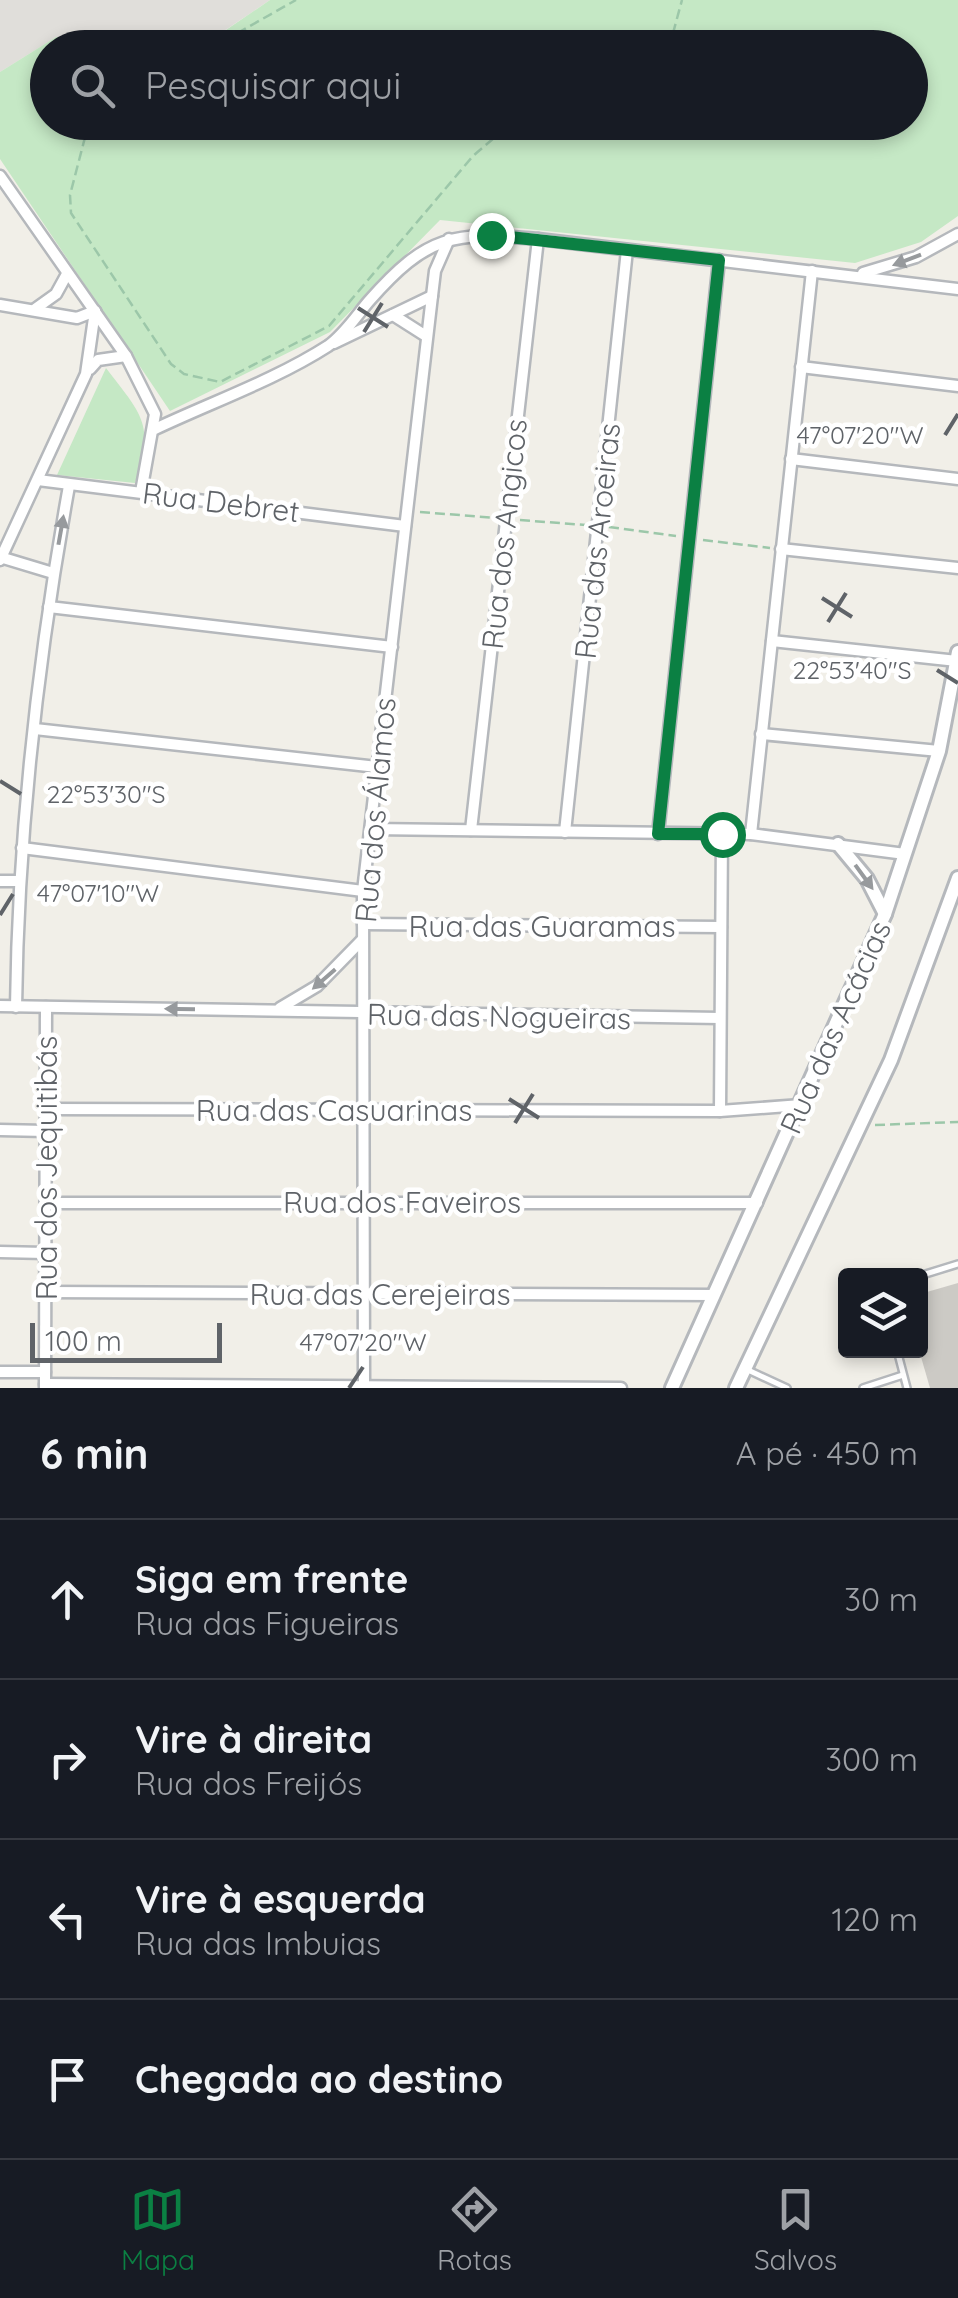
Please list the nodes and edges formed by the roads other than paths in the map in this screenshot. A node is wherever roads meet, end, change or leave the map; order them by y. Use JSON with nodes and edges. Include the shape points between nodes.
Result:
{"nodes":[{"id":1,"x":1,"y":179,"type":"edge"},
{"id":2,"x":958,"y":234,"type":"edge"},
{"id":3,"x":449,"y":239,"type":"junction"},
{"id":4,"x":538,"y":239,"type":"junction"},
{"id":5,"x":627,"y":250,"type":"junction"},
{"id":6,"x":719,"y":260,"type":"junction"},
{"id":7,"x":812,"y":271,"type":"junction"},
{"id":8,"x":67,"y":274,"type":"junction"},
{"id":9,"x":852,"y":275,"type":"junction"},
{"id":10,"x":958,"y":289,"type":"edge"},
{"id":11,"x":432,"y":296,"type":"junction"},
{"id":12,"x":0,"y":306,"type":"edge"},
{"id":13,"x":33,"y":310,"type":"junction"},
{"id":14,"x":95,"y":311,"type":"junction"},
{"id":15,"x":394,"y":316,"type":"junction"},
{"id":16,"x":426,"y":336,"type":"junction"},
{"id":17,"x":332,"y":344,"type":"junction"},
{"id":18,"x":126,"y":356,"type":"junction"},
{"id":19,"x":801,"y":367,"type":"junction"},
{"id":20,"x":86,"y":374,"type":"junction"},
{"id":21,"x":958,"y":386,"type":"edge"},
{"id":22,"x":155,"y":429,"type":"junction"},
{"id":23,"x":791,"y":459,"type":"junction"},
{"id":24,"x":958,"y":479,"type":"edge"},
{"id":25,"x":38,"y":480,"type":"junction"},
{"id":26,"x":69,"y":486,"type":"junction"},
{"id":27,"x":141,"y":492,"type":"junction"},
{"id":28,"x":405,"y":526,"type":"junction"},
{"id":29,"x":781,"y":549,"type":"junction"},
{"id":30,"x":0,"y":558,"type":"edge"},
{"id":31,"x":958,"y":568,"type":"edge"},
{"id":32,"x":53,"y":573,"type":"junction"},
{"id":33,"x":49,"y":607,"type":"junction"},
{"id":34,"x":772,"y":642,"type":"junction"},
{"id":35,"x":392,"y":647,"type":"junction"},
{"id":36,"x":958,"y":652,"type":"edge"},
{"id":37,"x":957,"y":661,"type":"edge"},
{"id":38,"x":35,"y":729,"type":"junction"},
{"id":39,"x":761,"y":734,"type":"junction"},
{"id":40,"x":939,"y":750,"type":"junction"},
{"id":41,"x":377,"y":767,"type":"junction"},
{"id":42,"x":371,"y":829,"type":"junction"},
{"id":43,"x":471,"y":830,"type":"junction"},
{"id":44,"x":565,"y":832,"type":"junction"},
{"id":45,"x":658,"y":834,"type":"junction"},
{"id":46,"x":722,"y":834,"type":"junction"},
{"id":47,"x":751,"y":834,"type":"junction"},
{"id":48,"x":838,"y":844,"type":"junction"},
{"id":49,"x":22,"y":848,"type":"junction"},
{"id":50,"x":905,"y":854,"type":"junction"},
{"id":51,"x":958,"y":878,"type":"edge"},
{"id":52,"x":0,"y":881,"type":"edge"},
{"id":53,"x":17,"y":881,"type":"junction"},
{"id":54,"x":363,"y":891,"type":"junction"},
{"id":55,"x":885,"y":914,"type":"junction"},
{"id":56,"x":362,"y":924,"type":"junction"},
{"id":57,"x":721,"y":927,"type":"junction"},
{"id":58,"x":363,"y":939,"type":"junction"},
{"id":59,"x":0,"y":1006,"type":"edge"},
{"id":60,"x":16,"y":1006,"type":"junction"},
{"id":61,"x":46,"y":1007,"type":"junction"},
{"id":62,"x":278,"y":1010,"type":"junction"},
{"id":63,"x":365,"y":1016,"type":"junction"},
{"id":64,"x":720,"y":1018,"type":"junction"},
{"id":65,"x":801,"y":1106,"type":"junction"},
{"id":66,"x":46,"y":1109,"type":"junction"},
{"id":67,"x":364,"y":1110,"type":"junction"},
{"id":68,"x":720,"y":1111,"type":"junction"},
{"id":69,"x":0,"y":1130,"type":"edge"},
{"id":70,"x":46,"y":1131,"type":"junction"},
{"id":71,"x":364,"y":1202,"type":"junction"},
{"id":72,"x":47,"y":1203,"type":"junction"},
{"id":73,"x":757,"y":1203,"type":"junction"},
{"id":74,"x":0,"y":1252,"type":"edge"},
{"id":75,"x":45,"y":1252,"type":"junction"},
{"id":76,"x":958,"y":1264,"type":"edge"},
{"id":77,"x":928,"y":1273,"type":"edge"},
{"id":78,"x":46,"y":1292,"type":"junction"},
{"id":79,"x":363,"y":1294,"type":"junction"},
{"id":80,"x":714,"y":1296,"type":"junction"},
{"id":81,"x":899,"y":1358,"type":"edge"},
{"id":82,"x":745,"y":1369,"type":"junction"},
{"id":83,"x":0,"y":1372,"type":"edge"},
{"id":84,"x":903,"y":1375,"type":"junction"},
{"id":85,"x":45,"y":1381,"type":"edge"},
{"id":86,"x":364,"y":1387,"type":"edge"},
{"id":87,"x":620,"y":1388,"type":"edge"},
{"id":88,"x":672,"y":1388,"type":"edge"},
{"id":89,"x":736,"y":1388,"type":"edge"},
{"id":90,"x":787,"y":1388,"type":"edge"},
{"id":91,"x":863,"y":1388,"type":"edge"},
{"id":92,"x":907,"y":1388,"type":"edge"}],
"edges":[{"from":1,"to":8,"type":"street"},
{"from":2,"to":9,"type":"street","one_way":true,"via":[[916,257]]},
{"from":3,"to":4,"type":"street"},
{"from":3,"to":11,"type":"street","name":"Rua dos Álamos"},
{"from":3,"to":17,"type":"street","via":[[426,246],[404,264]]},
{"from":4,"to":5,"type":"street"},
{"from":4,"to":43,"type":"street","name":"Rua dos Angicos"},
{"from":5,"to":6,"type":"street"},
{"from":5,"to":44,"type":"street","name":"Rua das Aroeiras"},
{"from":6,"to":7,"type":"street"},
{"from":6,"to":45,"type":"street"},
{"from":7,"to":9,"type":"street"},
{"from":7,"to":19,"type":"street"},
{"from":8,"to":13,"type":"street","via":[[56,294]]},
{"from":8,"to":14,"type":"street"},
{"from":9,"to":10,"type":"street"},
{"from":11,"to":15,"type":"street"},
{"from":11,"to":16,"type":"street","name":"Rua dos Álamos"},
{"from":12,"to":13,"type":"street"},
{"from":13,"to":14,"type":"street","via":[[77,318]]},
{"from":14,"to":18,"type":"street"},
{"from":14,"to":20,"type":"street"},
{"from":15,"to":16,"type":"street"},
{"from":15,"to":17,"type":"street"},
{"from":16,"to":28,"type":"street","name":"Rua dos Álamos"},
{"from":17,"to":22,"type":"street"},
{"from":18,"to":20,"type":"street","via":[[98,360]]},
{"from":18,"to":22,"type":"street"},
{"from":19,"to":21,"type":"street"},
{"from":19,"to":23,"type":"street"},
{"from":20,"to":25,"type":"street"},
{"from":22,"to":27,"type":"street"},
{"from":23,"to":24,"type":"street"},
{"from":23,"to":29,"type":"street"},
{"from":25,"to":26,"type":"street","name":"Rua Debret"},
{"from":25,"to":30,"type":"street"},
{"from":26,"to":27,"type":"street","name":"Rua Debret"},
{"from":32,"to":26,"type":"street","one_way":true},
{"from":27,"to":28,"type":"street","name":"Rua Debret"},
{"from":28,"to":35,"type":"street","name":"Rua dos Álamos"},
{"from":29,"to":31,"type":"street"},
{"from":29,"to":34,"type":"street"},
{"from":30,"to":32,"type":"street"},
{"from":32,"to":33,"type":"street"},
{"from":33,"to":35,"type":"street"},
{"from":33,"to":38,"type":"street"},
{"from":34,"to":37,"type":"street"},
{"from":34,"to":39,"type":"street"},
{"from":35,"to":41,"type":"street","name":"Rua dos Álamos"},
{"from":36,"to":37,"type":"street","name":"Rua das Acácias"},
{"from":37,"to":40,"type":"street","name":"Rua das Acácias"},
{"from":38,"to":41,"type":"street"},
{"from":38,"to":49,"type":"street"},
{"from":39,"to":40,"type":"street"},
{"from":39,"to":47,"type":"street"},
{"from":40,"to":50,"type":"street","name":"Rua das Acácias"},
{"from":41,"to":42,"type":"street","name":"Rua dos Álamos"},
{"from":42,"to":43,"type":"street"},
{"from":42,"to":54,"type":"street","name":"Rua dos Álamos"},
{"from":43,"to":44,"type":"street"},
{"from":44,"to":45,"type":"street"},
{"from":45,"to":46,"type":"street"},
{"from":46,"to":47,"type":"street"},
{"from":46,"to":57,"type":"street"},
{"from":47,"to":48,"type":"street"},
{"from":48,"to":50,"type":"street"},
{"from":48,"to":55,"type":"street","one_way":true},
{"from":49,"to":53,"type":"street"},
{"from":49,"to":54,"type":"street"},
{"from":50,"to":55,"type":"street","name":"Rua das Acácias"},
{"from":51,"to":82,"type":"street","via":[[891,1060]]},
{"from":52,"to":53,"type":"street"},
{"from":53,"to":60,"type":"street"},
{"from":54,"to":56,"type":"street","name":"Rua dos Álamos"},
{"from":55,"to":65,"type":"street","name":"Rua das Acácias"},
{"from":56,"to":57,"type":"street","name":"Rua das Guaramas"},
{"from":56,"to":58,"type":"street","name":"Rua dos Álamos"},
{"from":57,"to":64,"type":"street"},
{"from":58,"to":62,"type":"street","one_way":true,"via":[[317,986]]},
{"from":58,"to":63,"type":"street","name":"Rua dos Álamos"},
{"from":59,"to":60,"type":"street","name":"Rua das Nogueiras"},
{"from":60,"to":61,"type":"street","name":"Rua das Nogueiras"},
{"from":62,"to":61,"type":"street","name":"Rua das Nogueiras","one_way":true},
{"from":61,"to":66,"type":"street","name":"Rua dos Jequitibás"},
{"from":62,"to":63,"type":"street","name":"Rua das Nogueiras"},
{"from":63,"to":64,"type":"street","name":"Rua das Nogueiras"},
{"from":63,"to":67,"type":"street","name":"Rua dos Álamos"},
{"from":64,"to":68,"type":"street"},
{"from":65,"to":68,"type":"street","name":"Rua das Casuarinas"},
{"from":65,"to":73,"type":"street","name":"Rua das Acácias"},
{"from":66,"to":67,"type":"street","name":"Rua das Casuarinas"},
{"from":66,"to":70,"type":"street","name":"Rua dos Jequitibás"},
{"from":67,"to":68,"type":"street","name":"Rua das Casuarinas"},
{"from":67,"to":71,"type":"street","name":"Rua dos Álamos"},
{"from":69,"to":70,"type":"street"},
{"from":70,"to":72,"type":"street","name":"Rua dos Jequitibás"},
{"from":71,"to":72,"type":"street","name":"Rua dos Faveiros"},
{"from":71,"to":73,"type":"street","name":"Rua dos Faveiros"},
{"from":71,"to":79,"type":"street","name":"Rua dos Álamos"},
{"from":72,"to":75,"type":"street","name":"Rua dos Jequitibás"},
{"from":73,"to":80,"type":"street","name":"Rua das Acácias"},
{"from":74,"to":75,"type":"street"},
{"from":75,"to":78,"type":"street","name":"Rua dos Jequitibás"},
{"from":76,"to":77,"type":"lane"},
{"from":78,"to":79,"type":"street","name":"Rua das Cerejeiras"},
{"from":78,"to":85,"type":"street","name":"Rua dos Jequitibás"},
{"from":79,"to":80,"type":"street","name":"Rua das Cerejeiras"},
{"from":79,"to":86,"type":"street","name":"Rua dos Álamos"},
{"from":80,"to":88,"type":"street","name":"Rua das Acácias"},
{"from":81,"to":84,"type":"lane"},
{"from":82,"to":89,"type":"street"},
{"from":82,"to":90,"type":"lane"},
{"from":83,"to":85,"type":"street"},
{"from":84,"to":91,"type":"lane"},
{"from":84,"to":92,"type":"lane"},
{"from":85,"to":86,"type":"street"},
{"from":86,"to":87,"type":"street"}]}
